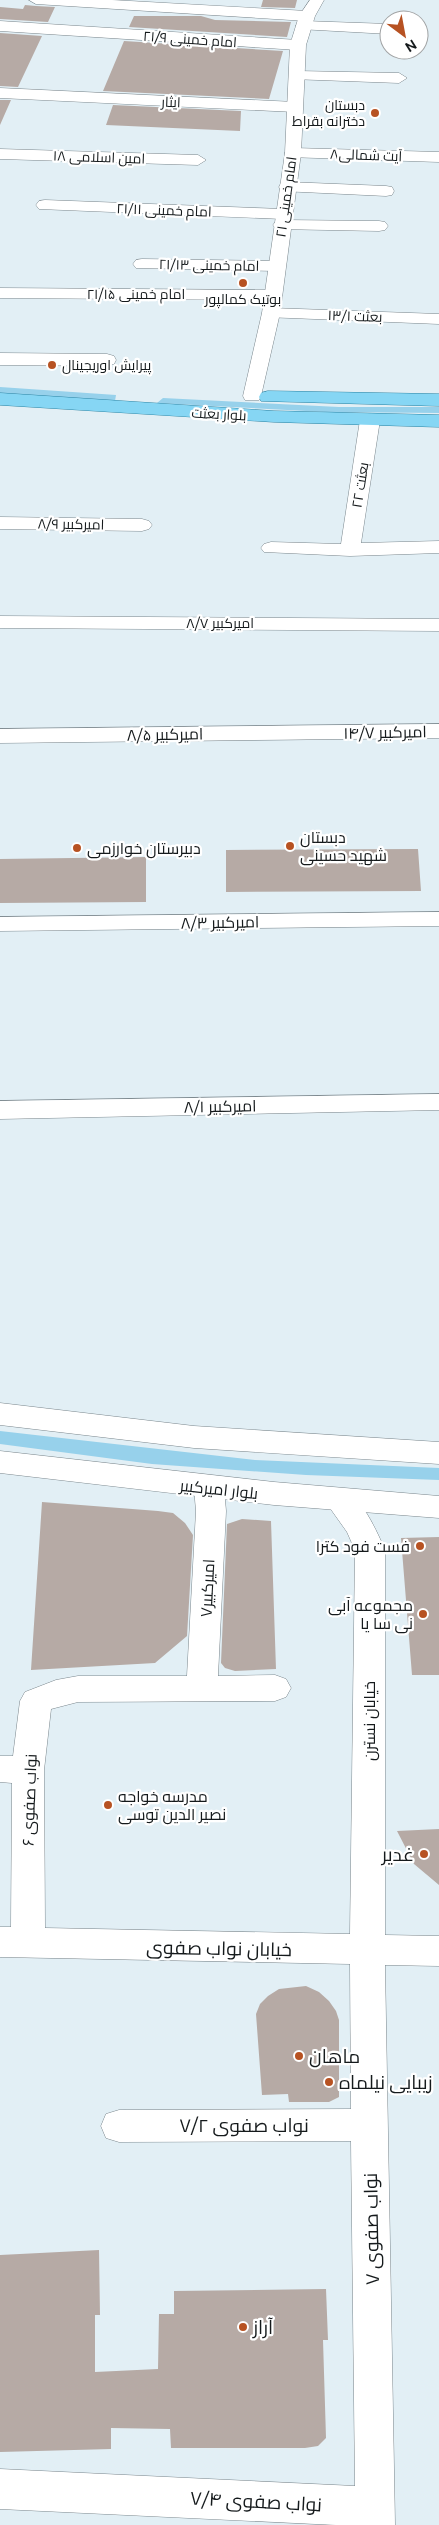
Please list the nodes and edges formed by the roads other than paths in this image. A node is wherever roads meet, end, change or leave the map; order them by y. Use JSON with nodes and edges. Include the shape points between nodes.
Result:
{"nodes":[{"id":1,"x":36,"y":0,"type":"edge"},
{"id":2,"x":317,"y":0,"type":"edge"},
{"id":3,"x":306,"y":21,"type":"junction"},
{"id":4,"x":0,"y":26,"type":"edge"},
{"id":5,"x":379,"y":28,"type":"edge"},
{"id":6,"x":298,"y":46,"type":"junction"},
{"id":7,"x":297,"y":76,"type":"junction"},
{"id":8,"x":399,"y":78,"type":"dead end"},
{"id":9,"x":0,"y":94,"type":"edge"},
{"id":10,"x":295,"y":107,"type":"junction"},
{"id":11,"x":293,"y":153,"type":"junction"},
{"id":12,"x":0,"y":154,"type":"edge"},
{"id":13,"x":439,"y":157,"type":"edge"},
{"id":14,"x":198,"y":160,"type":"dead end"},
{"id":15,"x":287,"y":187,"type":"junction"},
{"id":16,"x":386,"y":191,"type":"dead end"},
{"id":17,"x":45,"y":205,"type":"dead end"},
{"id":18,"x":282,"y":220,"type":"junction"},
{"id":19,"x":379,"y":226,"type":"dead end"},
{"id":20,"x":142,"y":264,"type":"dead end"},
{"id":21,"x":276,"y":266,"type":"junction"},
{"id":22,"x":0,"y":293,"type":"edge"},
{"id":23,"x":271,"y":304,"type":"junction"},
{"id":24,"x":439,"y":319,"type":"edge"},
{"id":25,"x":0,"y":359,"type":"edge"},
{"id":26,"x":107,"y":360,"type":"dead end"},
{"id":27,"x":119,"y":389,"type":"dead end"},
{"id":28,"x":148,"y":391,"type":"dead end"},
{"id":29,"x":233,"y":395,"type":"dead end"},
{"id":30,"x":252,"y":396,"type":"junction"},
{"id":31,"x":0,"y":399,"type":"edge"},
{"id":32,"x":439,"y":400,"type":"edge"},
{"id":33,"x":370,"y":420,"type":"junction"},
{"id":34,"x":439,"y":421,"type":"edge"},
{"id":35,"x":0,"y":523,"type":"edge"},
{"id":36,"x":142,"y":525,"type":"dead end"},
{"id":37,"x":439,"y":547,"type":"edge"},
{"id":38,"x":271,"y":548,"type":"dead end"},
{"id":39,"x":350,"y":550,"type":"junction"},
{"id":40,"x":0,"y":622,"type":"edge"},
{"id":41,"x":439,"y":625,"type":"edge"},
{"id":42,"x":439,"y":731,"type":"edge"},
{"id":43,"x":331,"y":732,"type":"joint"},
{"id":44,"x":0,"y":736,"type":"edge"},
{"id":45,"x":439,"y":919,"type":"edge"},
{"id":46,"x":0,"y":924,"type":"edge"},
{"id":47,"x":439,"y":1102,"type":"edge"},
{"id":48,"x":0,"y":1110,"type":"edge"},
{"id":49,"x":0,"y":1414,"type":"edge"},
{"id":50,"x":439,"y":1453,"type":"edge"},
{"id":51,"x":0,"y":1462,"type":"edge"},
{"id":52,"x":209,"y":1488,"type":"junction"},
{"id":53,"x":340,"y":1501,"type":"junction"},
{"id":54,"x":439,"y":1507,"type":"edge"},
{"id":55,"x":275,"y":1688,"type":"dead end"},
{"id":56,"x":202,"y":1689,"type":"junction"},
{"id":57,"x":14,"y":1769,"type":"edge"},
{"id":58,"x":14,"y":1943,"type":"edge"},
{"id":59,"x":368,"y":1951,"type":"junction"},
{"id":60,"x":439,"y":1951,"type":"edge"},
{"id":61,"x":369,"y":2125,"type":"junction"},
{"id":62,"x":119,"y":2126,"type":"dead end"},
{"id":63,"x":0,"y":2489,"type":"edge"},
{"id":64,"x":375,"y":2516,"type":"edge"}],
"edges":[{"from":1,"to":3,"type":"street"},
{"from":2,"to":3,"type":"street","name":"امام خمینی ۲۱"},
{"from":3,"to":5,"type":"street"},
{"from":3,"to":6,"type":"street","name":"امام خمینی ۲۱"},
{"from":4,"to":6,"type":"street","name":"امام خمینی ۲۱/۹"},
{"from":6,"to":7,"type":"street","name":"امام خمینی ۲۱"},
{"from":7,"to":8,"type":"street"},
{"from":7,"to":10,"type":"street","name":"امام خمینی ۲۱"},
{"from":9,"to":10,"type":"street","name":"ایثار"},
{"from":10,"to":11,"type":"street","name":"امام خمینی ۲۱"},
{"from":11,"to":13,"type":"street","name":"آیت شمالی۸"},
{"from":11,"to":15,"type":"street","name":"امام خمینی ۲۱"},
{"from":12,"to":14,"type":"street","name":"امین اسلامی ۱۸"},
{"from":15,"to":16,"type":"street"},
{"from":15,"to":18,"type":"street","name":"امام خمینی ۲۱"},
{"from":17,"to":18,"type":"street","name":"امام خمینی ۲۱/۱۱"},
{"from":18,"to":19,"type":"street","name":"امام خمینی ۲۱/۱۱"},
{"from":18,"to":21,"type":"street","name":"امام خمینی ۲۱"},
{"from":20,"to":21,"type":"street","name":"امام خمینی ۲۱/۱۳"},
{"from":21,"to":23,"type":"street","name":"امام خمینی ۲۱"},
{"from":22,"to":23,"type":"street","name":"امام خمینی ۲۱/۱۵"},
{"from":23,"to":24,"type":"street","name":"بعثت ۱۳/۱"},
{"from":23,"to":30,"type":"street","name":"امام خمینی ۲۱"},
{"from":25,"to":26,"type":"street"},
{"from":27,"to":28,"type":"main road"},
{"from":29,"to":30,"type":"main road","name":"بلوار بعثت"},
{"from":30,"to":32,"type":"main road","name":"بلوار بعثت"},
{"from":31,"to":33,"type":"main road","name":"بلوار بعثت","via":[[200,413]]},
{"from":33,"to":34,"type":"main road","name":"بلوار بعثت"},
{"from":33,"to":39,"type":"street","name":"بعثت ۲۲"},
{"from":35,"to":36,"type":"street","name":"امیرکبیر ۸/۹"},
{"from":37,"to":39,"type":"street"},
{"from":38,"to":39,"type":"street"},
{"from":40,"to":41,"type":"street","name":"امیرکبیر ۸/۷"},
{"from":42,"to":43,"type":"street","name":"امیرکبیر ۱۴/۷"},
{"from":43,"to":44,"type":"street","name":"امیرکبیر ۸/۵"},
{"from":45,"to":46,"type":"street","name":"امیرکبیر ۸/۳"},
{"from":47,"to":48,"type":"street","name":"امیرکبیر ۸/۱"},
{"from":49,"to":50,"type":"street","via":[[194,1437]]},
{"from":51,"to":52,"type":"street","name":"بلوار امیرکبیر"},
{"from":52,"to":53,"type":"street","name":"بلوار امیرکبیر"},
{"from":52,"to":56,"type":"street","name":"امیرکبیر۷","via":[[211,1511]]},
{"from":53,"to":54,"type":"street","name":"بلوار امیرکبیر"},
{"from":53,"to":59,"type":"street","name":"خیابان نسترن","via":[[360,1527],[370,1550]]},
{"from":55,"to":56,"type":"street"},
{"from":56,"to":57,"type":"street","name":"نواب صفوی ۶","via":[[78,1689],[36,1701]]},
{"from":57,"to":58,"type":"street","name":"نواب صفوی ۶"},
{"from":58,"to":59,"type":"street","name":"خیابان نواب صفوی"},
{"from":59,"to":60,"type":"street","name":"خیابان نواب صفوی"},
{"from":59,"to":61,"type":"street","name":"نواب صفوی ۷"},
{"from":61,"to":62,"type":"street","name":"نواب صفوی ۷/۲"},
{"from":61,"to":64,"type":"street","name":"نواب صفوی ۷"},
{"from":63,"to":64,"type":"street","name":"نواب صفوی ۷/۴","via":[[136,2494]]}]}
